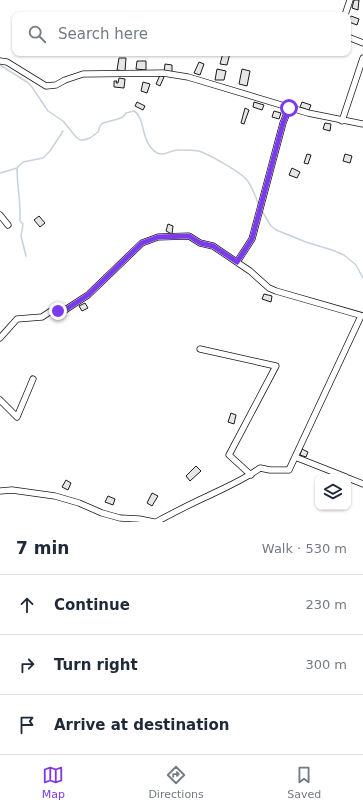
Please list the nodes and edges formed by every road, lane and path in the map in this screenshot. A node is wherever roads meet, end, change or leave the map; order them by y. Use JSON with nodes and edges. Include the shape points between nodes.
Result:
{"nodes":[{"id":1,"x":350,"y":0,"type":"edge"},
{"id":2,"x":346,"y":12,"type":"edge"},
{"id":3,"x":351,"y":38,"type":"edge"},
{"id":4,"x":363,"y":43,"type":"edge"},
{"id":5,"x":363,"y":58,"type":"edge"},
{"id":6,"x":0,"y":61,"type":"edge"},
{"id":7,"x":289,"y":108,"type":"junction"},
{"id":8,"x":342,"y":121,"type":"junction"},
{"id":9,"x":363,"y":124,"type":"edge"},
{"id":10,"x":0,"y":215,"type":"edge"},
{"id":11,"x":8,"y":225,"type":"dead end"},
{"id":12,"x":237,"y":262,"type":"junction"},
{"id":13,"x":362,"y":316,"type":"edge"},
{"id":14,"x":0,"y":338,"type":"edge"},
{"id":15,"x":200,"y":349,"type":"dead end"},
{"id":16,"x":33,"y":380,"type":"dead end"},
{"id":17,"x":0,"y":400,"type":"edge"},
{"id":18,"x":295,"y":457,"type":"junction"},
{"id":19,"x":339,"y":474,"type":"edge"},
{"id":20,"x":251,"y":475,"type":"junction"},
{"id":21,"x":351,"y":479,"type":"edge"},
{"id":22,"x":363,"y":484,"type":"edge"},
{"id":23,"x":0,"y":491,"type":"edge"},
{"id":24,"x":155,"y":522,"type":"edge"}],
"edges":[{"from":1,"to":2,"type":"street"},
{"from":3,"to":4,"type":"street"},
{"from":5,"to":8,"type":"street"},
{"from":6,"to":7,"type":"street","via":[[7,62],[46,86],[56,85],[83,74],[163,73],[188,77]]},
{"from":7,"to":8,"type":"street"},
{"from":7,"to":12,"type":"street","via":[[252,239]]},
{"from":8,"to":9,"type":"street"},
{"from":10,"to":11,"type":"street"},
{"from":12,"to":13,"type":"street","via":[[269,288]]},
{"from":12,"to":14,"type":"street","via":[[213,246],[200,243],[189,236],[158,237],[142,243],[103,282],[65,310],[51,311],[42,317],[18,319]]},
{"from":13,"to":18,"type":"street"},
{"from":15,"to":20,"type":"street","via":[[276,366],[229,455]]},
{"from":16,"to":17,"type":"street","via":[[17,417]]},
{"from":18,"to":19,"type":"street"},
{"from":18,"to":20,"type":"street","via":[[289,470],[260,468]]},
{"from":20,"to":24,"type":"street"},
{"from":21,"to":22,"type":"street"},
{"from":23,"to":24,"type":"street","via":[[12,490],[55,496],[120,518]]}]}
